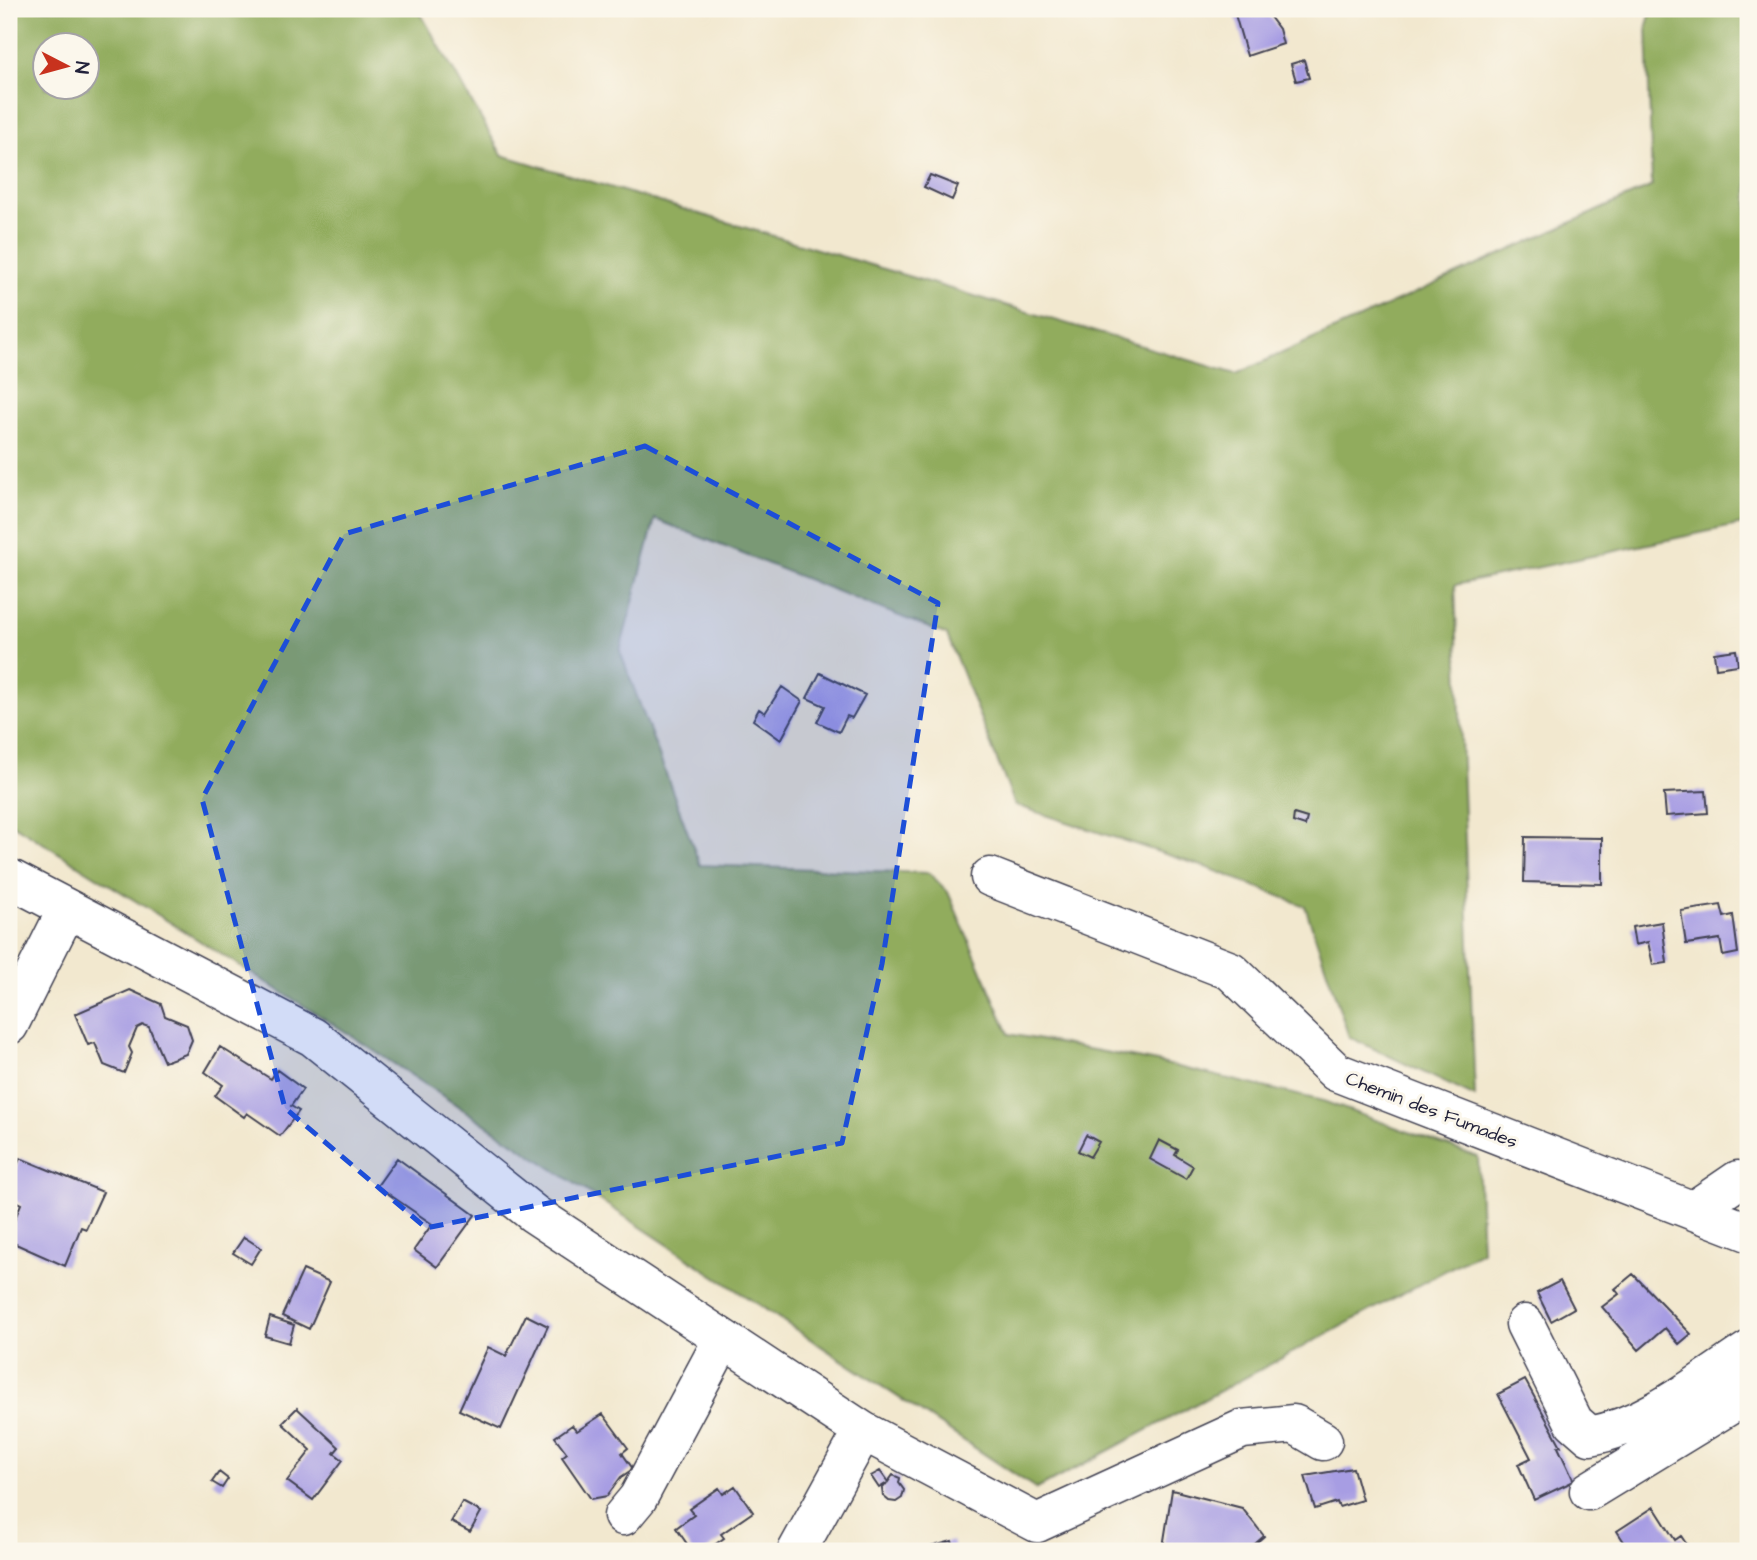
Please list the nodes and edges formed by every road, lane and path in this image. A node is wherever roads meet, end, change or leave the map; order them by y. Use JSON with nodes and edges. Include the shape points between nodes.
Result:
{"nodes":[{"id":1,"x":990,"y":877,"type":"dead end"},
{"id":2,"x":9,"y":878,"type":"edge"},
{"id":3,"x":67,"y":909,"type":"junction"},
{"id":4,"x":9,"y":1025,"type":"edge"},
{"id":5,"x":1748,"y":1183,"type":"edge"},
{"id":6,"x":1694,"y":1210,"type":"junction"},
{"id":7,"x":1748,"y":1232,"type":"edge"},
{"id":8,"x":1525,"y":1324,"type":"dead end"},
{"id":9,"x":723,"y":1339,"type":"junction"},
{"id":10,"x":1748,"y":1351,"type":"edge"},
{"id":11,"x":1748,"y":1394,"type":"edge"},
{"id":12,"x":863,"y":1432,"type":"junction"},
{"id":13,"x":1323,"y":1441,"type":"dead end"},
{"id":14,"x":1589,"y":1492,"type":"dead end"},
{"id":15,"x":623,"y":1516,"type":"dead end"},
{"id":16,"x":1037,"y":1537,"type":"edge"},
{"id":17,"x":797,"y":1551,"type":"edge"}],
"edges":[{"from":1,"to":6,"type":"street","name":"Chemin des Fumades","via":[[1231,971],[1336,1072]]},
{"from":2,"to":3,"type":"street"},
{"from":3,"to":4,"type":"street"},
{"from":3,"to":9,"type":"street","via":[[313,1037],[534,1214]]},
{"from":5,"to":6,"type":"street","via":[[1738,1180]]},
{"from":6,"to":7,"type":"street","name":"Chemin des Fumades"},
{"from":8,"to":10,"type":"street","via":[[1574,1422],[1590,1436],[1614,1432],[1670,1402]]},
{"from":9,"to":12,"type":"street"},
{"from":9,"to":15,"type":"street","via":[[638,1498]]},
{"from":11,"to":14,"type":"street"},
{"from":12,"to":16,"type":"street"},
{"from":12,"to":17,"type":"street"},
{"from":13,"to":16,"type":"street","via":[[1294,1424],[1242,1429]]}]}
